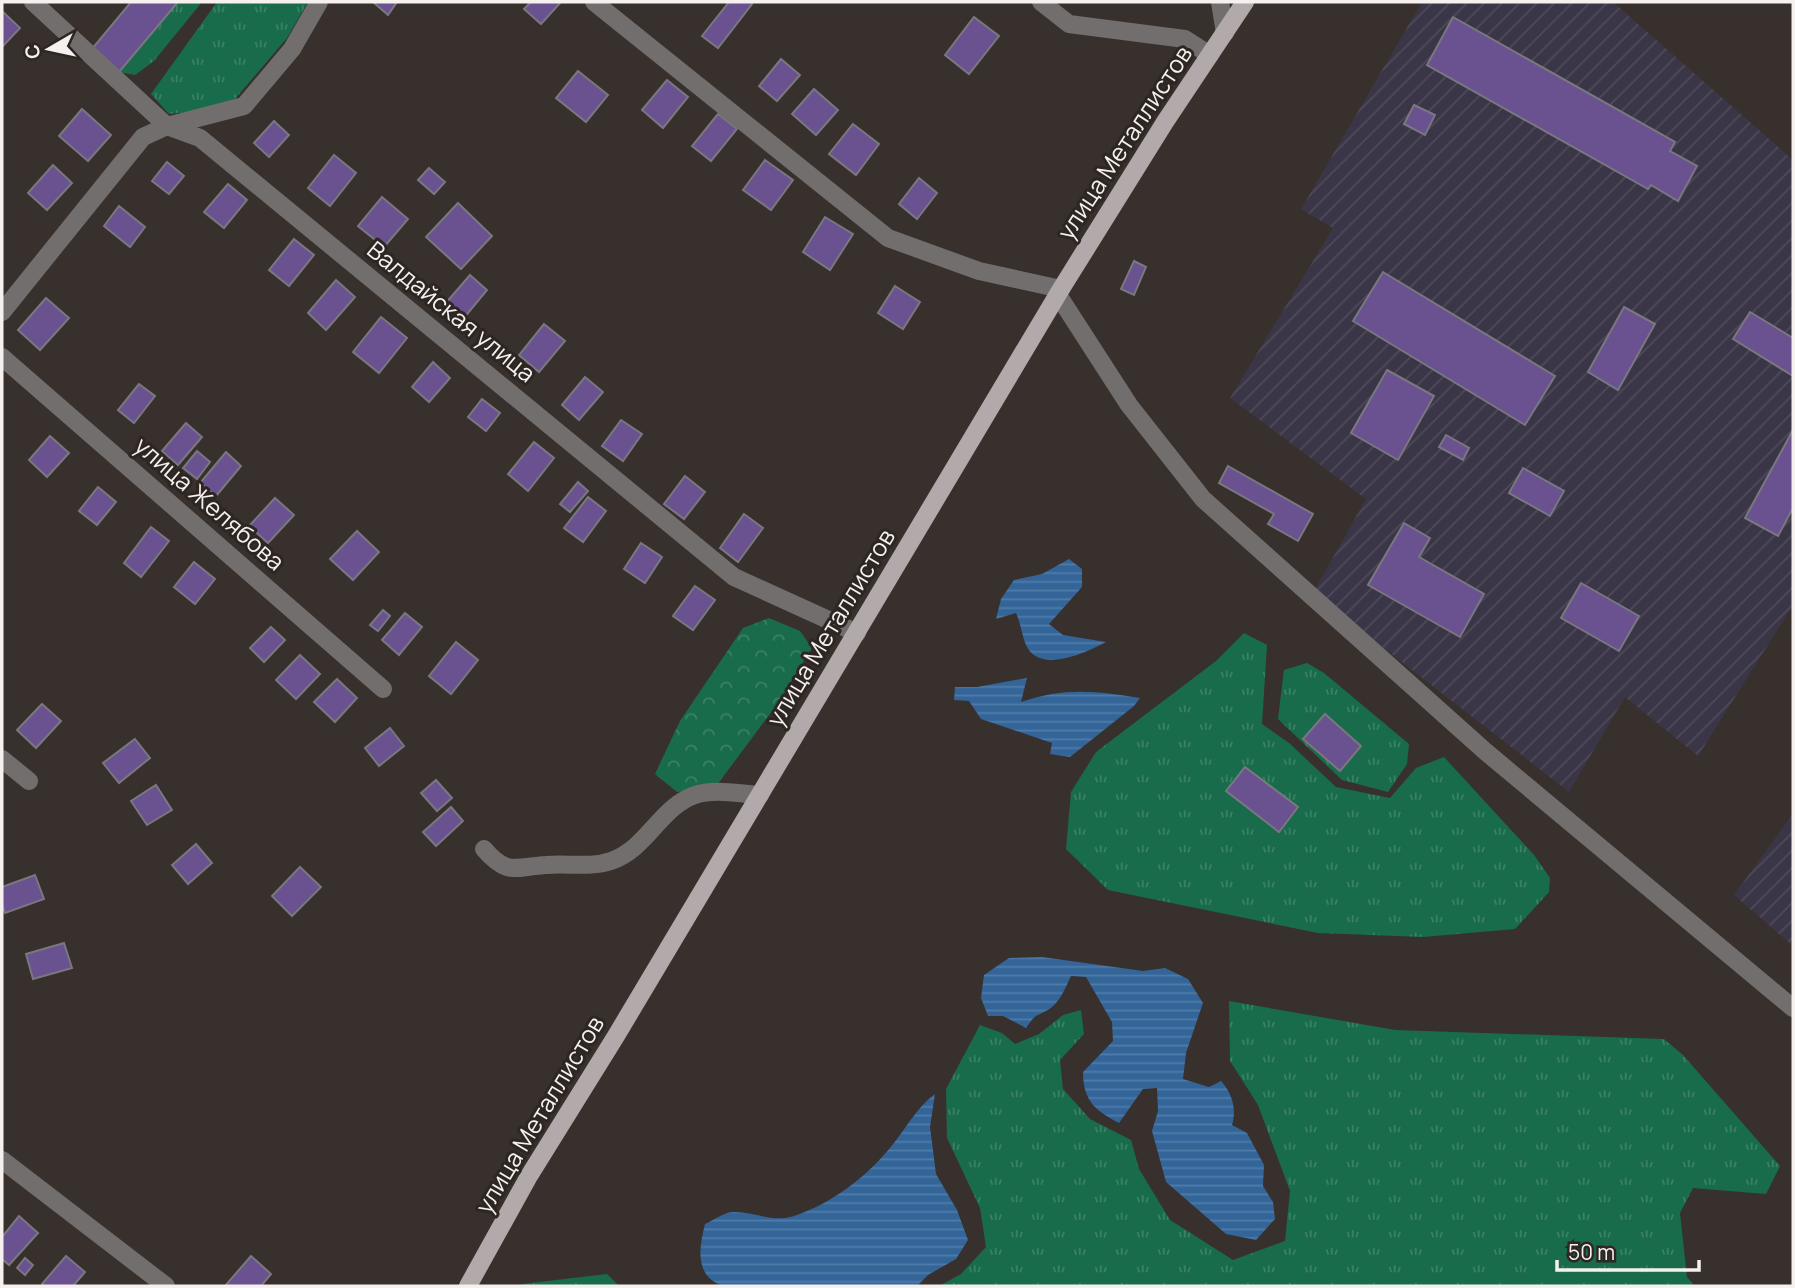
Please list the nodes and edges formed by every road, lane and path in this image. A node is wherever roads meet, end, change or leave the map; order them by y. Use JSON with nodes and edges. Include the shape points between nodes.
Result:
{"nodes":[{"id":1,"x":33,"y":2,"type":"edge"},
{"id":2,"x":319,"y":2,"type":"edge"},
{"id":3,"x":594,"y":2,"type":"edge"},
{"id":4,"x":1041,"y":2,"type":"edge"},
{"id":5,"x":1220,"y":2,"type":"edge"},
{"id":6,"x":1245,"y":2,"type":"edge"},
{"id":7,"x":1224,"y":33,"type":"junction"},
{"id":8,"x":1210,"y":55,"type":"junction"},
{"id":9,"x":167,"y":125,"type":"junction"},
{"id":10,"x":1059,"y":292,"type":"junction"},
{"id":11,"x":2,"y":312,"type":"edge"},
{"id":12,"x":2,"y":357,"type":"edge"},
{"id":13,"x":857,"y":633,"type":"junction"},
{"id":14,"x":383,"y":689,"type":"dead end"},
{"id":15,"x":2,"y":759,"type":"edge"},
{"id":16,"x":29,"y":781,"type":"dead end"},
{"id":17,"x":760,"y":795,"type":"junction"},
{"id":18,"x":484,"y":849,"type":"dead end"},
{"id":19,"x":1793,"y":1008,"type":"edge"},
{"id":20,"x":2,"y":1160,"type":"edge"},
{"id":21,"x":166,"y":1286,"type":"edge"},
{"id":22,"x":468,"y":1286,"type":"edge"}],
"edges":[{"from":1,"to":9,"type":"street","name":"Валдайская улица"},
{"from":2,"to":9,"type":"street","via":[[292,49],[244,106]]},
{"from":3,"to":10,"type":"street","via":[[888,238],[979,271]]},
{"from":4,"to":8,"type":"street","via":[[1069,24],[1185,39]]},
{"from":5,"to":7,"type":"street"},
{"from":6,"to":7,"type":"main road","name":"улица Металлистов"},
{"from":7,"to":8,"type":"main road","name":"улица Металлистов"},
{"from":8,"to":10,"type":"main road","name":"улица Металлистов"},
{"from":9,"to":11,"type":"street","via":[[143,137]]},
{"from":9,"to":13,"type":"street","name":"Валдайская улица","via":[[200,138],[734,577]]},
{"from":10,"to":13,"type":"main road","name":"улица Металлистов"},
{"from":10,"to":19,"type":"street","via":[[1129,405],[1203,499],[1486,752]]},
{"from":12,"to":14,"type":"street","name":"улица Желябова"},
{"from":13,"to":17,"type":"main road","name":"улица Металлистов"},
{"from":15,"to":16,"type":"street"},
{"from":17,"to":18,"type":"street","via":[[706,792],[683,800],[645,838],[612,861],[514,870],[496,863]]},
{"from":17,"to":22,"type":"main road","name":"улица Металлистов","via":[[529,1176]]},
{"from":20,"to":21,"type":"street"}]}
